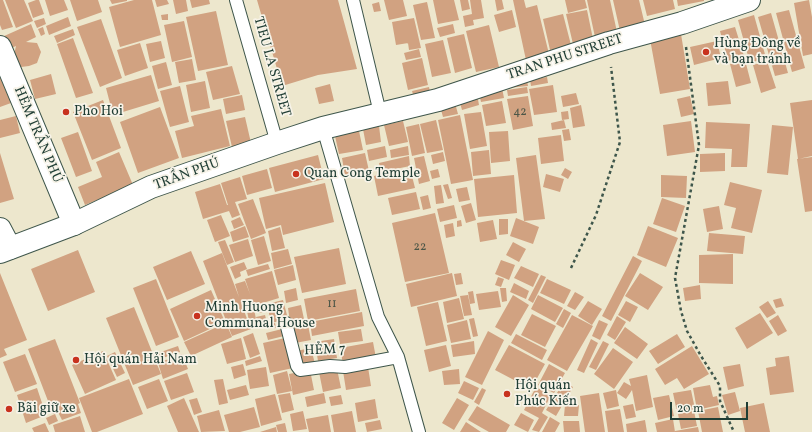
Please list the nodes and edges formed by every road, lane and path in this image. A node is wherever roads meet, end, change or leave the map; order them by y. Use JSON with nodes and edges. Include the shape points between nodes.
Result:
{"nodes":[{"id":1,"x":236,"y":0,"type":"edge"},
{"id":2,"x":354,"y":0,"type":"edge"},
{"id":3,"x":749,"y":0,"type":"edge"},
{"id":4,"x":682,"y":23,"type":"junction"},
{"id":5,"x":609,"y":43,"type":"junction"},
{"id":6,"x":0,"y":47,"type":"edge"},
{"id":7,"x":380,"y":113,"type":"junction"},
{"id":8,"x":323,"y":128,"type":"junction"},
{"id":9,"x":278,"y":142,"type":"junction"},
{"id":10,"x":74,"y":224,"type":"junction"},
{"id":11,"x":0,"y":229,"type":"edge"},
{"id":12,"x":5,"y":250,"type":"edge"},
{"id":13,"x":571,"y":268,"type":"dead end"},
{"id":14,"x":286,"y":323,"type":"dead end"},
{"id":15,"x":398,"y":357,"type":"junction"},
{"id":16,"x":419,"y":432,"type":"edge"},
{"id":17,"x":734,"y":432,"type":"edge"}],
"edges":[{"from":1,"to":9,"type":"lane","name":"TIEU LA STREET"},
{"from":2,"to":7,"type":"lane"},
{"from":3,"to":4,"type":"main road","name":"TRAN PHU STREET"},
{"from":4,"to":5,"type":"main road","name":"TRAN PHU STREET"},
{"from":4,"to":17,"type":"path","via":[[699,144],[674,278],[680,311],[701,356],[720,386],[720,401]]},
{"from":5,"to":7,"type":"main road","name":"TRAN PHU STREET","via":[[438,100]]},
{"from":5,"to":13,"type":"path","via":[[620,142],[596,215]]},
{"from":6,"to":10,"type":"main road","name":"HẺM TRẦN PHÚ"},
{"from":7,"to":8,"type":"main road","name":"TRẦN PHÚ"},
{"from":8,"to":9,"type":"main road","name":"TRẦN PHÚ"},
{"from":8,"to":15,"type":"lane","via":[[378,317]]},
{"from":9,"to":10,"type":"main road","name":"TRẦN PHÚ","via":[[151,187]]},
{"from":10,"to":12,"type":"main road","name":"TRẦN PHÚ"},
{"from":11,"to":12,"type":"main road"},
{"from":14,"to":15,"type":"lane","name":"HẺM 7","via":[[300,370],[345,367]]},
{"from":15,"to":16,"type":"lane"}]}
